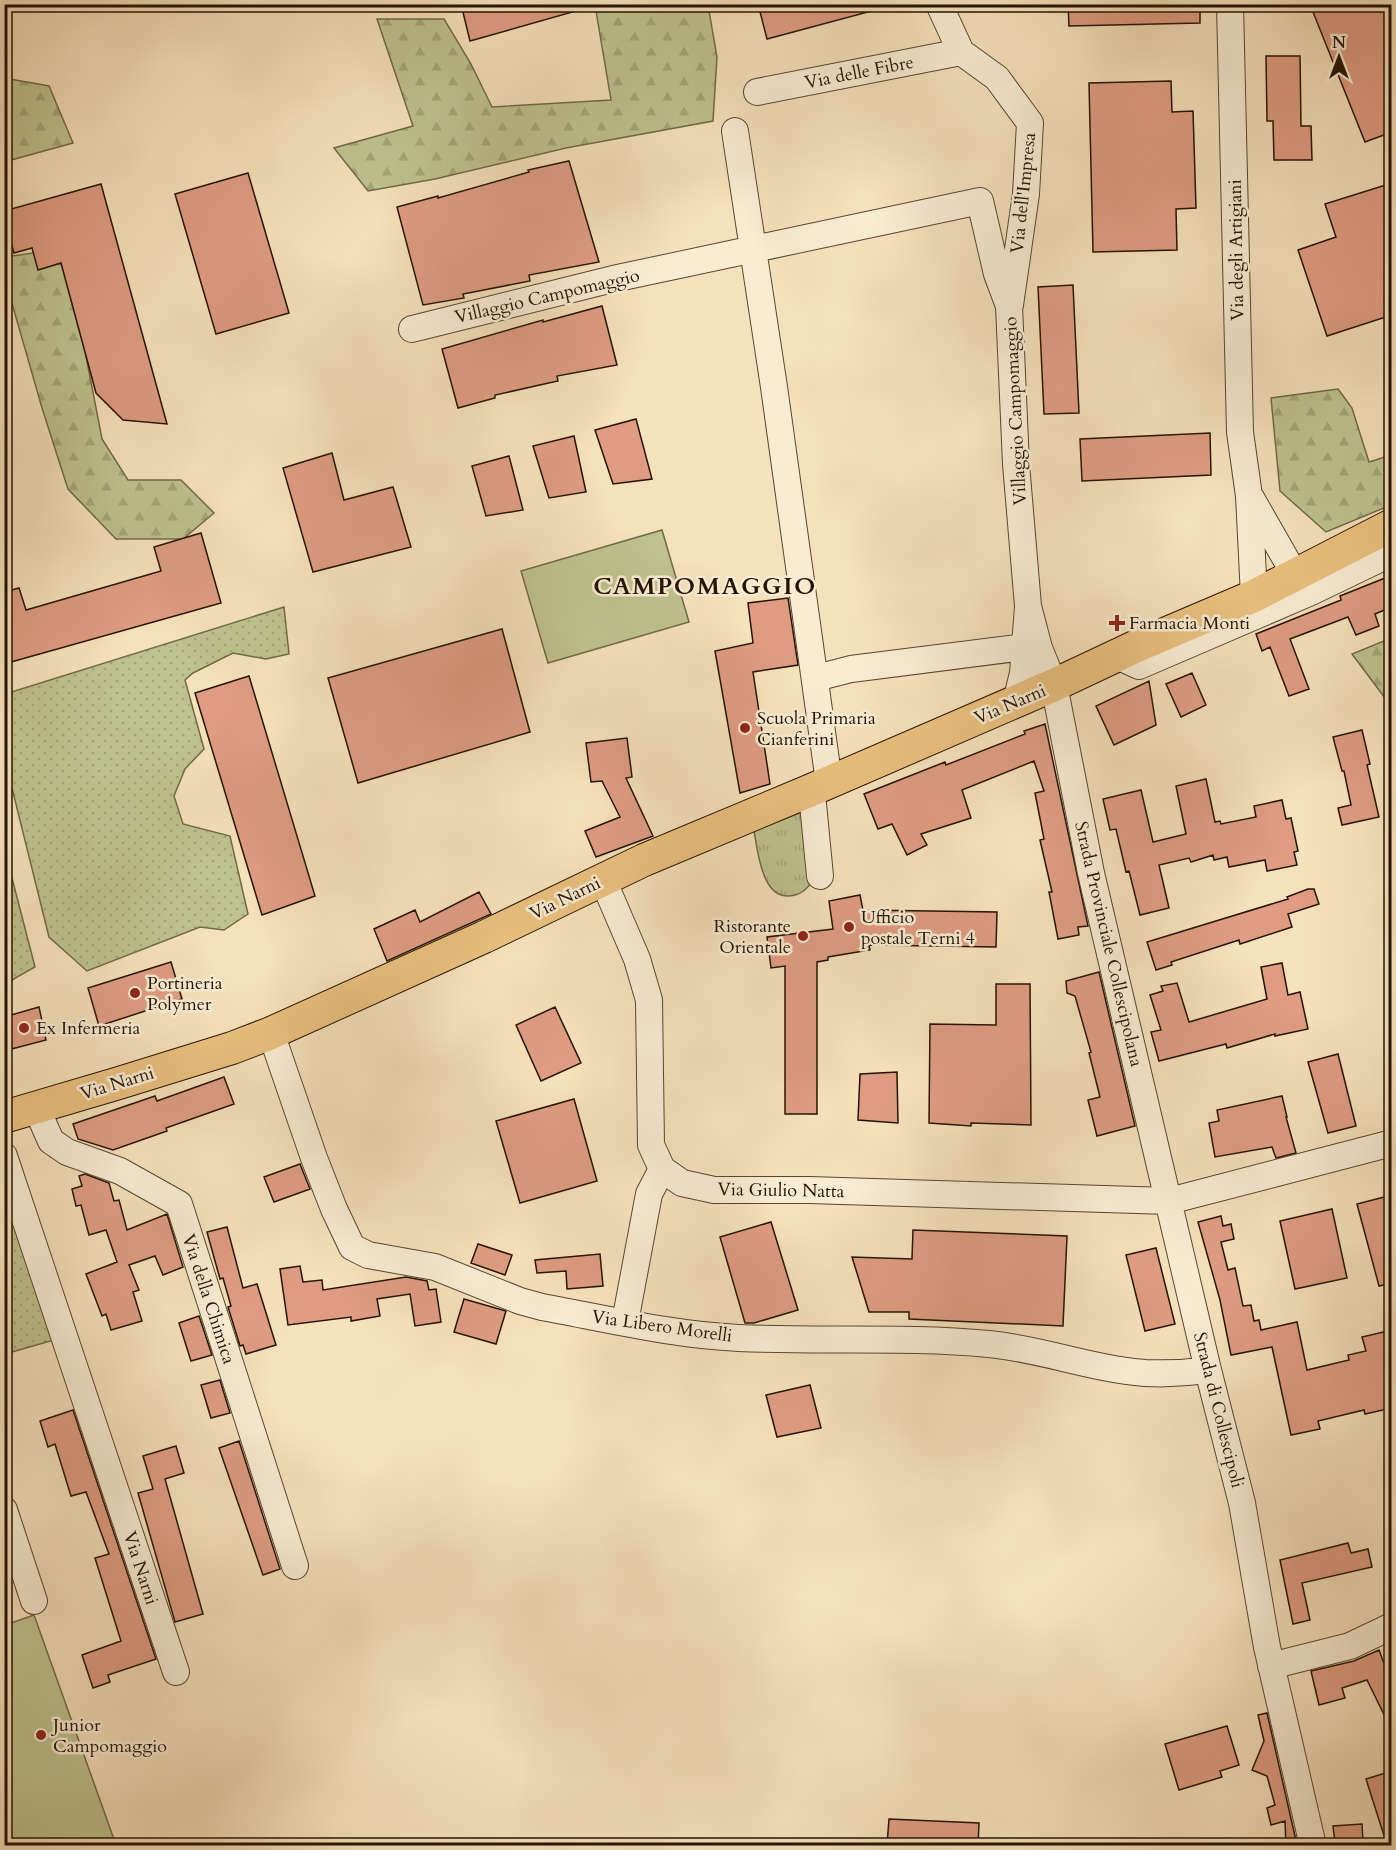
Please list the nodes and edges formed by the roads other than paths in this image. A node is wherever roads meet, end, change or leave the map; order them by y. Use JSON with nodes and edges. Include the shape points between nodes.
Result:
{"nodes":[{"id":1,"x":939,"y":4,"type":"edge"},
{"id":2,"x":1230,"y":4,"type":"edge"},
{"id":3,"x":961,"y":52,"type":"junction"},
{"id":4,"x":757,"y":92,"type":"dead end"},
{"id":5,"x":735,"y":131,"type":"dead end"},
{"id":6,"x":753,"y":249,"type":"junction"},
{"id":7,"x":1009,"y":306,"type":"junction"},
{"id":8,"x":412,"y":329,"type":"dead end"},
{"id":9,"x":1249,"y":496,"type":"junction"},
{"id":10,"x":1392,"y":525,"type":"edge"},
{"id":11,"x":1392,"y":553,"type":"edge"},
{"id":12,"x":1295,"y":575,"type":"junction"},
{"id":13,"x":1254,"y":596,"type":"junction"},
{"id":14,"x":1028,"y":606,"type":"junction"},
{"id":15,"x":1024,"y":647,"type":"junction"},
{"id":16,"x":1117,"y":656,"type":"junction"},
{"id":17,"x":816,"y":678,"type":"junction"},
{"id":18,"x":1054,"y":685,"type":"junction"},
{"id":19,"x":1016,"y":702,"type":"junction"},
{"id":20,"x":819,"y":786,"type":"junction"},
{"id":21,"x":820,"y":876,"type":"dead end"},
{"id":22,"x":603,"y":880,"type":"junction"},
{"id":23,"x":271,"y":1033,"type":"junction"},
{"id":24,"x":36,"y":1107,"type":"junction"},
{"id":25,"x":4,"y":1117,"type":"edge"},
{"id":26,"x":1392,"y":1143,"type":"edge"},
{"id":27,"x":4,"y":1156,"type":"edge"},
{"id":28,"x":662,"y":1169,"type":"junction"},
{"id":29,"x":1169,"y":1201,"type":"junction"},
{"id":30,"x":625,"y":1322,"type":"junction"},
{"id":31,"x":1208,"y":1370,"type":"junction"},
{"id":32,"x":4,"y":1510,"type":"edge"},
{"id":33,"x":295,"y":1566,"type":"dead end"},
{"id":34,"x":34,"y":1600,"type":"dead end"},
{"id":35,"x":1392,"y":1626,"type":"edge"},
{"id":36,"x":1271,"y":1666,"type":"junction"},
{"id":37,"x":176,"y":1672,"type":"dead end"},
{"id":38,"x":1313,"y":1845,"type":"edge"}],
"edges":[{"from":1,"to":3,"type":"street","name":"Via dell'Impresa"},
{"from":2,"to":9,"type":"street","name":"Via degli Artigiani","via":[[1240,432]]},
{"from":3,"to":4,"type":"street","name":"Via delle Fibre"},
{"from":3,"to":7,"type":"street","name":"Via dell'Impresa","via":[[997,78],[1030,123],[1026,194]]},
{"from":5,"to":6,"type":"street"},
{"from":6,"to":7,"type":"street","name":"Villaggio Campomaggio","via":[[980,201],[997,274]]},
{"from":6,"to":8,"type":"street","name":"Villaggio Campomaggio"},
{"from":6,"to":17,"type":"street"},
{"from":7,"to":14,"type":"street","name":"Villaggio Campomaggio","via":[[1016,464]]},
{"from":9,"to":12,"type":"street","name":"Via degli Artigiani"},
{"from":9,"to":13,"type":"street","name":"Via degli Artigiani"},
{"from":10,"to":12,"type":"main road","name":"Via Narni"},
{"from":11,"to":16,"type":"street","via":[[1139,666]]},
{"from":12,"to":13,"type":"main road","name":"Via Narni"},
{"from":13,"to":16,"type":"main road","name":"Via Narni"},
{"from":14,"to":15,"type":"street","name":"Villaggio Campomaggio"},
{"from":14,"to":18,"type":"street","name":"Villaggio Campomaggio"},
{"from":15,"to":17,"type":"street","via":[[851,669]]},
{"from":15,"to":19,"type":"street","name":"Villaggio Campomaggio"},
{"from":16,"to":18,"type":"main road","name":"Via Narni"},
{"from":17,"to":20,"type":"street"},
{"from":18,"to":19,"type":"main road","name":"Via Narni"},
{"from":18,"to":29,"type":"street","name":"Strada Provinciale Collescipolana","via":[[1091,873]]},
{"from":19,"to":20,"type":"main road","name":"Via Narni"},
{"from":20,"to":21,"type":"street","via":[[813,804]]},
{"from":20,"to":22,"type":"main road","name":"Via Narni"},
{"from":22,"to":23,"type":"main road","name":"Via Narni"},
{"from":22,"to":28,"type":"street","via":[[637,958],[649,1000],[651,1145]]},
{"from":23,"to":24,"type":"main road","name":"Via Narni"},
{"from":23,"to":30,"type":"street","name":"Via Libero Morelli","via":[[314,1158],[352,1247],[368,1255],[435,1268],[542,1307]]},
{"from":24,"to":25,"type":"main road","name":"Via Narni"},
{"from":24,"to":33,"type":"street","name":"Via della Chimica","via":[[51,1141],[68,1152],[120,1171],[179,1204]]},
{"from":26,"to":29,"type":"street"},
{"from":27,"to":37,"type":"street","name":"Via Narni"},
{"from":28,"to":29,"type":"street","name":"Via Giulio Natta","via":[[682,1183],[714,1190]]},
{"from":28,"to":30,"type":"street","via":[[649,1194]]},
{"from":29,"to":31,"type":"street","name":"Strada di Collescipoli"},
{"from":30,"to":31,"type":"street","name":"Via Libero Morelli","via":[[738,1338],[990,1344],[1143,1372]]},
{"from":31,"to":36,"type":"street","name":"Strada di Collescipoli","via":[[1242,1503]]},
{"from":32,"to":34,"type":"street"},
{"from":35,"to":36,"type":"street","via":[[1350,1646]]},
{"from":36,"to":38,"type":"street","name":"Strada di Collescipoli"}]}
